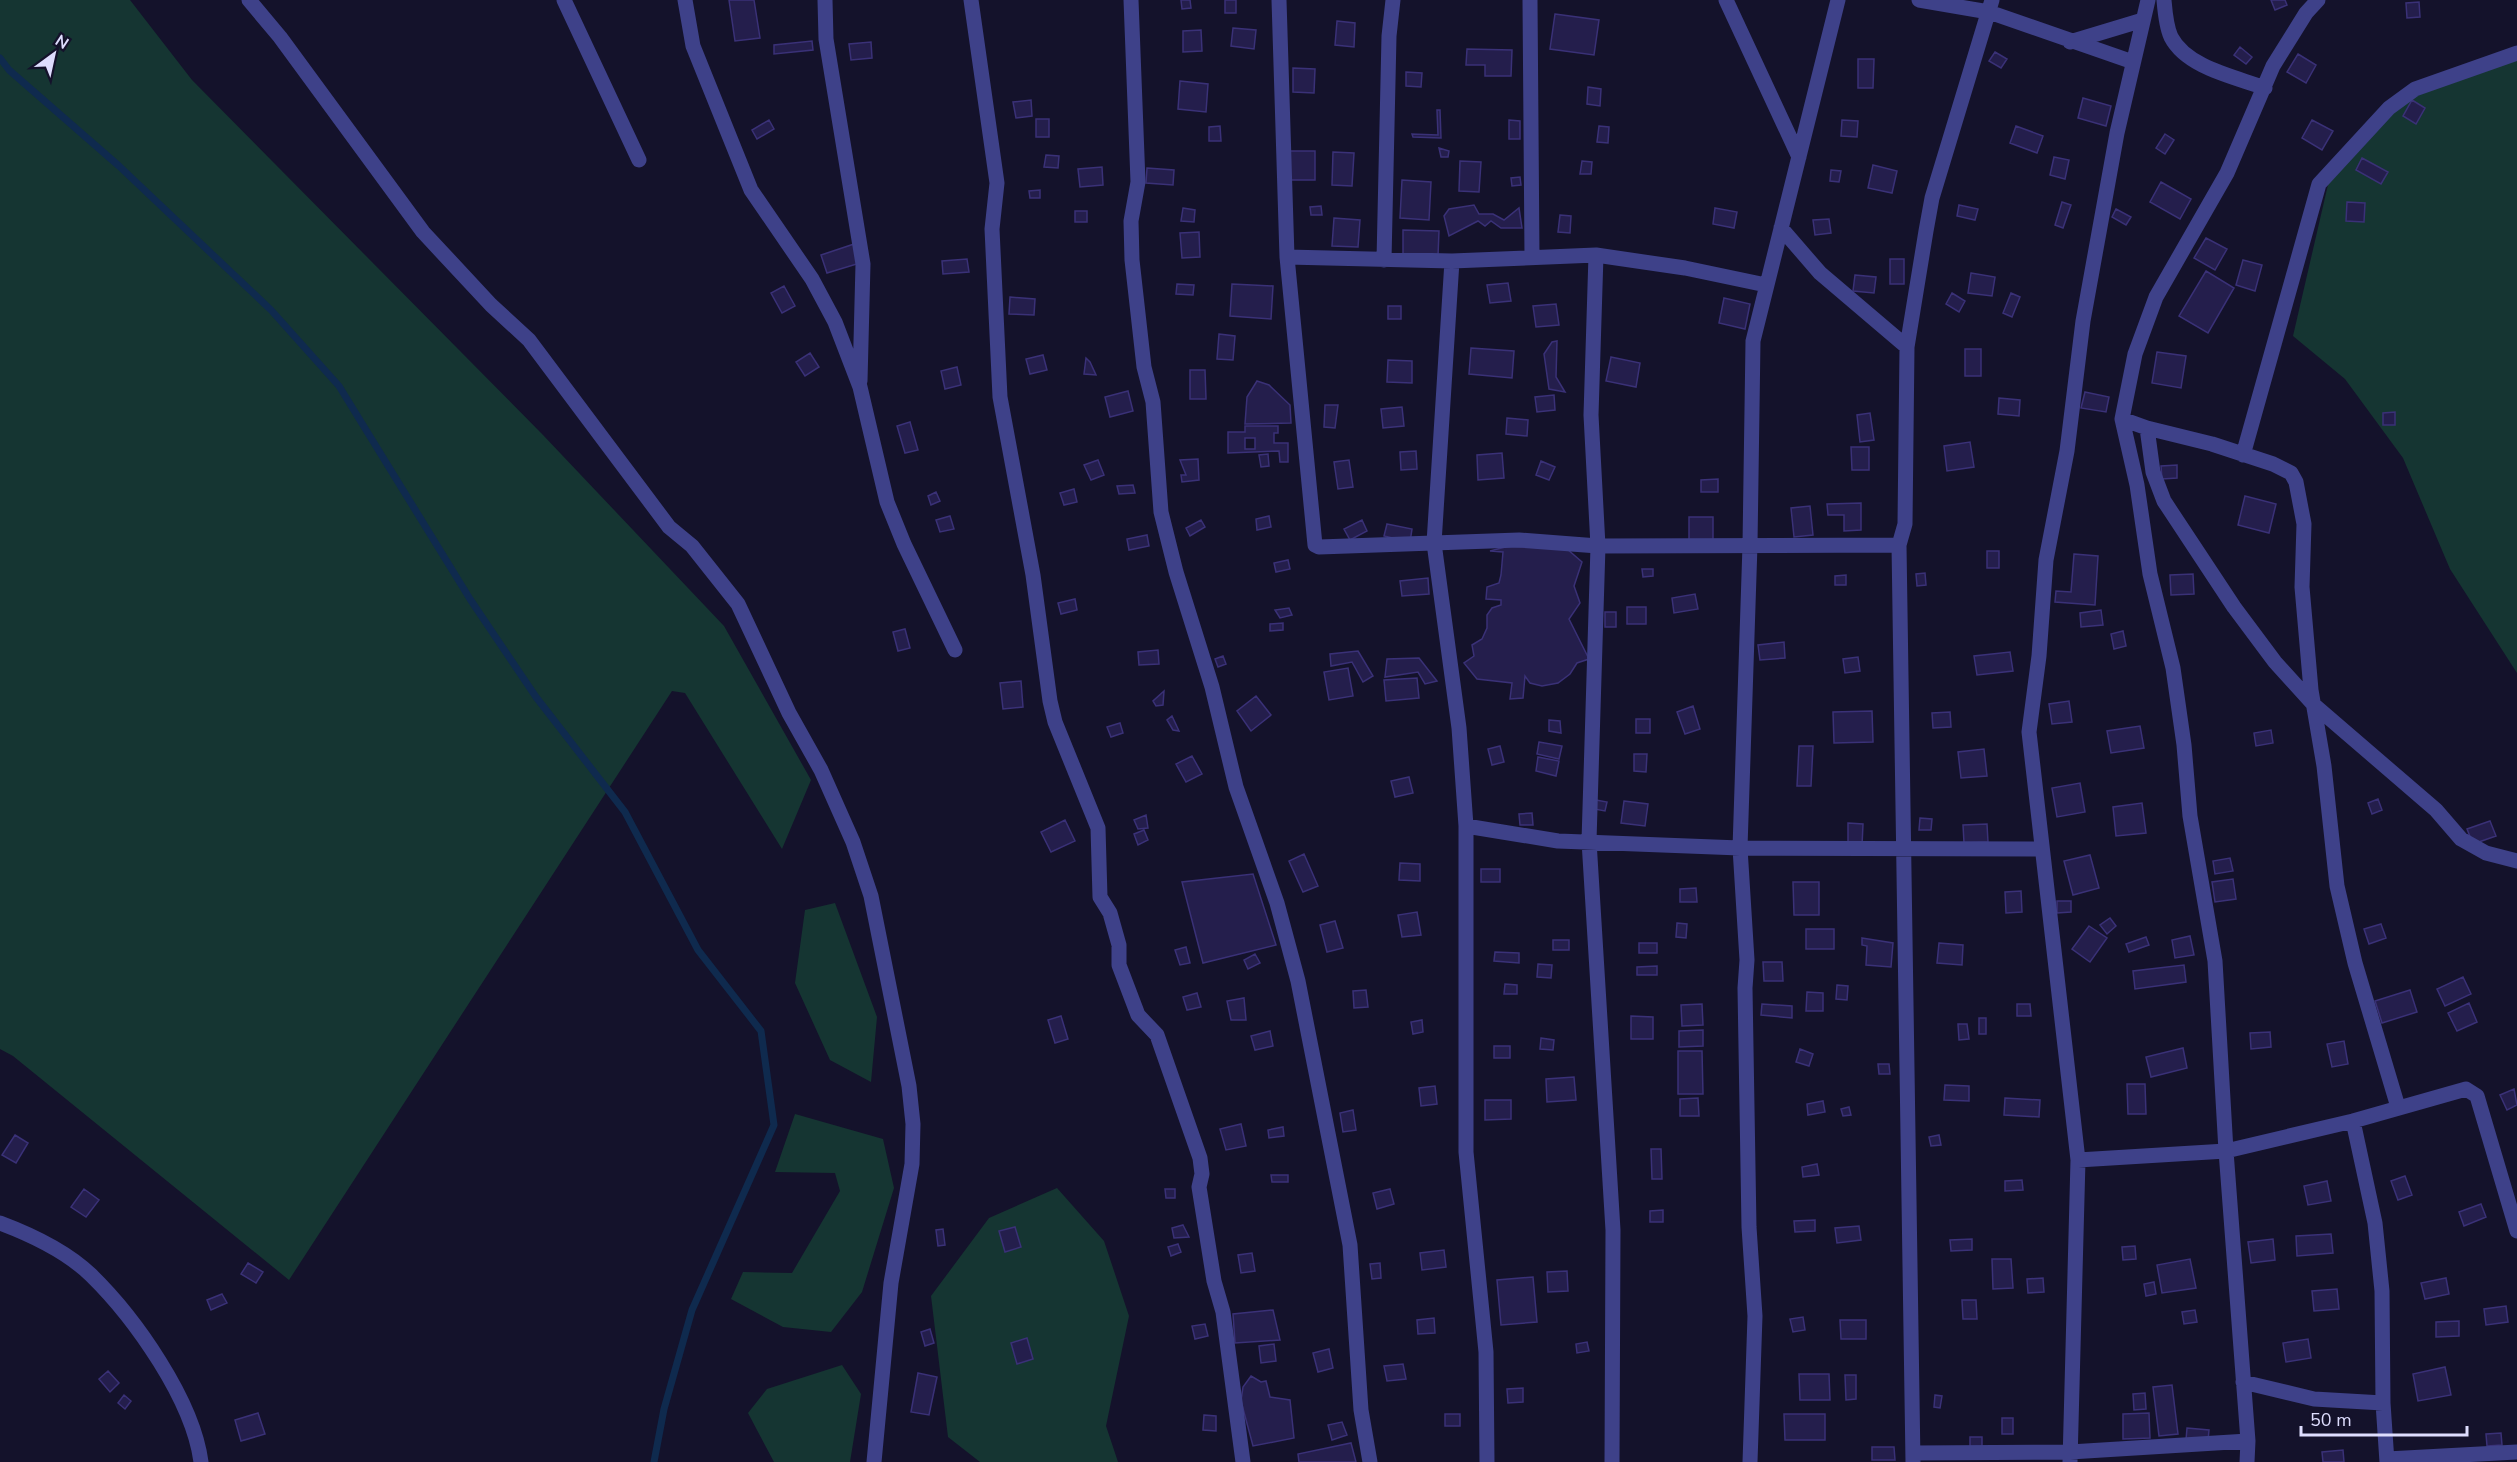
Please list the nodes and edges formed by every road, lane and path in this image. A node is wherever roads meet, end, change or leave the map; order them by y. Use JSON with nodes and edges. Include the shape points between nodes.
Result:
{"nodes":[{"id":1,"x":249,"y":0,"type":"edge"},
{"id":2,"x":564,"y":0,"type":"edge"},
{"id":3,"x":685,"y":0,"type":"edge"},
{"id":4,"x":825,"y":0,"type":"edge"},
{"id":5,"x":971,"y":0,"type":"edge"},
{"id":6,"x":1131,"y":0,"type":"edge"},
{"id":7,"x":1279,"y":0,"type":"edge"},
{"id":8,"x":1394,"y":0,"type":"edge"},
{"id":9,"x":1530,"y":0,"type":"edge"},
{"id":10,"x":1726,"y":0,"type":"edge"},
{"id":11,"x":1838,"y":0,"type":"edge"},
{"id":12,"x":1919,"y":0,"type":"edge"},
{"id":13,"x":2148,"y":0,"type":"edge"},
{"id":14,"x":2164,"y":0,"type":"edge"},
{"id":15,"x":2318,"y":0,"type":"edge"},
{"id":16,"x":1991,"y":6,"type":"edge"},
{"id":17,"x":2143,"y":20,"type":"junction"},
{"id":18,"x":2070,"y":42,"type":"junction"},
{"id":19,"x":2517,"y":53,"type":"edge"},
{"id":20,"x":2133,"y":62,"type":"junction"},
{"id":21,"x":2265,"y":88,"type":"junction"},
{"id":22,"x":1799,"y":157,"type":"junction"},
{"id":23,"x":639,"y":160,"type":"dead end"},
{"id":24,"x":1781,"y":228,"type":"junction"},
{"id":25,"x":1596,"y":255,"type":"junction"},
{"id":26,"x":1532,"y":256,"type":"junction"},
{"id":27,"x":1287,"y":257,"type":"junction"},
{"id":28,"x":1384,"y":260,"type":"junction"},
{"id":29,"x":1452,"y":261,"type":"junction"},
{"id":30,"x":1766,"y":285,"type":"junction"},
{"id":31,"x":1907,"y":347,"type":"junction"},
{"id":32,"x":860,"y":387,"type":"junction"},
{"id":33,"x":2122,"y":419,"type":"junction"},
{"id":34,"x":2147,"y":428,"type":"junction"},
{"id":35,"x":2243,"y":455,"type":"junction"},
{"id":36,"x":1434,"y":543,"type":"junction"},
{"id":37,"x":1750,"y":545,"type":"junction"},
{"id":38,"x":1899,"y":545,"type":"junction"},
{"id":39,"x":1598,"y":546,"type":"junction"},
{"id":40,"x":955,"y":650,"type":"dead end"},
{"id":41,"x":2314,"y":705,"type":"junction"},
{"id":42,"x":1466,"y":826,"type":"junction"},
{"id":43,"x":1589,"y":841,"type":"junction"},
{"id":44,"x":1740,"y":848,"type":"junction"},
{"id":45,"x":2041,"y":849,"type":"junction"},
{"id":46,"x":1902,"y":850,"type":"junction"},
{"id":47,"x":2517,"y":861,"type":"edge"},
{"id":48,"x":2398,"y":1107,"type":"junction"},
{"id":49,"x":2353,"y":1121,"type":"junction"},
{"id":50,"x":2226,"y":1151,"type":"junction"},
{"id":51,"x":2078,"y":1160,"type":"junction"},
{"id":52,"x":0,"y":1223,"type":"edge"},
{"id":53,"x":2517,"y":1231,"type":"edge"},
{"id":54,"x":2243,"y":1382,"type":"junction"},
{"id":55,"x":2383,"y":1403,"type":"junction"},
{"id":56,"x":2248,"y":1441,"type":"junction"},
{"id":57,"x":2517,"y":1452,"type":"edge"},
{"id":58,"x":2070,"y":1457,"type":"edge"},
{"id":59,"x":1913,"y":1458,"type":"edge"},
{"id":60,"x":2387,"y":1461,"type":"edge"},
{"id":61,"x":201,"y":1462,"type":"edge"},
{"id":62,"x":874,"y":1462,"type":"edge"},
{"id":63,"x":1243,"y":1462,"type":"edge"},
{"id":64,"x":1370,"y":1462,"type":"edge"},
{"id":65,"x":1487,"y":1462,"type":"edge"},
{"id":66,"x":1612,"y":1462,"type":"edge"},
{"id":67,"x":1750,"y":1462,"type":"edge"},
{"id":68,"x":2247,"y":1462,"type":"edge"}],
"edges":[{"from":1,"to":62,"type":"street","via":[[423,232],[529,340],[669,527],[692,546],[738,604],[853,842],[871,896],[913,1124],[912,1164],[891,1283]]},
{"from":2,"to":23,"type":"street"},
{"from":3,"to":32,"type":"street","via":[[693,46],[751,190],[812,279],[835,322]]},
{"from":4,"to":32,"type":"street","via":[[826,39],[863,264]]},
{"from":5,"to":63,"type":"street","via":[[997,183],[992,229],[1000,397],[1033,575],[1050,701],[1098,828],[1101,897],[1119,945],[1119,966],[1138,1015],[1157,1035],[1200,1158],[1199,1187],[1223,1312]]},
{"from":6,"to":64,"type":"street","via":[[1138,182],[1131,221],[1132,260],[1144,367],[1154,402],[1161,512],[1212,687],[1236,787],[1277,903],[1298,981],[1350,1245],[1361,1410]]},
{"from":7,"to":27,"type":"street"},
{"from":8,"to":28,"type":"street","via":[[1389,36]]},
{"from":9,"to":26,"type":"street"},
{"from":10,"to":22,"type":"street"},
{"from":11,"to":22,"type":"street"},
{"from":12,"to":16,"type":"street"},
{"from":13,"to":17,"type":"street"},
{"from":14,"to":21,"type":"street","via":[[2171,37],[2182,50],[2202,64]]},
{"from":15,"to":21,"type":"street","via":[[2285,45]]},
{"from":16,"to":18,"type":"street"},
{"from":16,"to":31,"type":"street","via":[[1932,198]]},
{"from":17,"to":18,"type":"street"},
{"from":17,"to":20,"type":"street"},
{"from":18,"to":20,"type":"street"},
{"from":19,"to":35,"type":"street","via":[[2415,89],[2389,108],[2319,184]]},
{"from":20,"to":45,"type":"street","via":[[2101,215],[2067,451],[2046,560],[2029,732]]},
{"from":21,"to":33,"type":"street","via":[[2213,200],[2156,297],[2135,354]]},
{"from":22,"to":24,"type":"street"},
{"from":24,"to":30,"type":"street"},
{"from":24,"to":31,"type":"street","via":[[1820,273]]},
{"from":25,"to":26,"type":"street"},
{"from":25,"to":30,"type":"street"},
{"from":25,"to":39,"type":"street","via":[[1591,415]]},
{"from":26,"to":29,"type":"street"},
{"from":27,"to":28,"type":"street"},
{"from":27,"to":36,"type":"street","via":[[1315,545]]},
{"from":28,"to":29,"type":"street"},
{"from":29,"to":36,"type":"street"},
{"from":30,"to":37,"type":"street","via":[[1751,358]]},
{"from":31,"to":38,"type":"street","via":[[1905,524]]},
{"from":32,"to":40,"type":"street","via":[[887,502]]},
{"from":33,"to":34,"type":"street"},
{"from":33,"to":50,"type":"street","via":[[2181,720],[2190,816],[2215,961]]},
{"from":34,"to":35,"type":"street"},
{"from":34,"to":41,"type":"street","via":[[2153,472],[2174,518],[2241,616]]},
{"from":35,"to":41,"type":"street","via":[[2291,474],[2298,489],[2304,524],[2302,587]]},
{"from":36,"to":39,"type":"street","via":[[1520,540]]},
{"from":36,"to":42,"type":"street","via":[[1459,728]]},
{"from":37,"to":38,"type":"street"},
{"from":37,"to":39,"type":"street"},
{"from":37,"to":44,"type":"street"},
{"from":38,"to":46,"type":"street"},
{"from":39,"to":43,"type":"street"},
{"from":41,"to":47,"type":"street","via":[[2436,810],[2461,839],[2487,853]]},
{"from":41,"to":48,"type":"street","via":[[2337,886],[2355,963]]},
{"from":42,"to":43,"type":"street","via":[[1558,841]]},
{"from":42,"to":65,"type":"street","via":[[1466,1152],[1486,1352]]},
{"from":43,"to":44,"type":"street"},
{"from":43,"to":66,"type":"street","via":[[1613,1230]]},
{"from":44,"to":46,"type":"street"},
{"from":44,"to":67,"type":"street","via":[[1747,960],[1749,1227],[1755,1316]]},
{"from":45,"to":46,"type":"street"},
{"from":45,"to":51,"type":"street"},
{"from":46,"to":59,"type":"street"},
{"from":48,"to":49,"type":"street"},
{"from":48,"to":53,"type":"street","via":[[2466,1089],[2477,1096]]},
{"from":49,"to":50,"type":"street"},
{"from":49,"to":55,"type":"street","via":[[2375,1223],[2382,1291]]},
{"from":50,"to":51,"type":"street"},
{"from":50,"to":54,"type":"street"},
{"from":51,"to":58,"type":"street"},
{"from":52,"to":61,"type":"street","via":[[29,1234],[72,1260],[118,1306],[172,1383],[190,1422]]},
{"from":54,"to":55,"type":"street","via":[[2314,1399]]},
{"from":54,"to":56,"type":"street"},
{"from":55,"to":60,"type":"street"},
{"from":56,"to":58,"type":"street"},
{"from":56,"to":68,"type":"street"},
{"from":57,"to":60,"type":"street"},
{"from":58,"to":59,"type":"street"}]}
